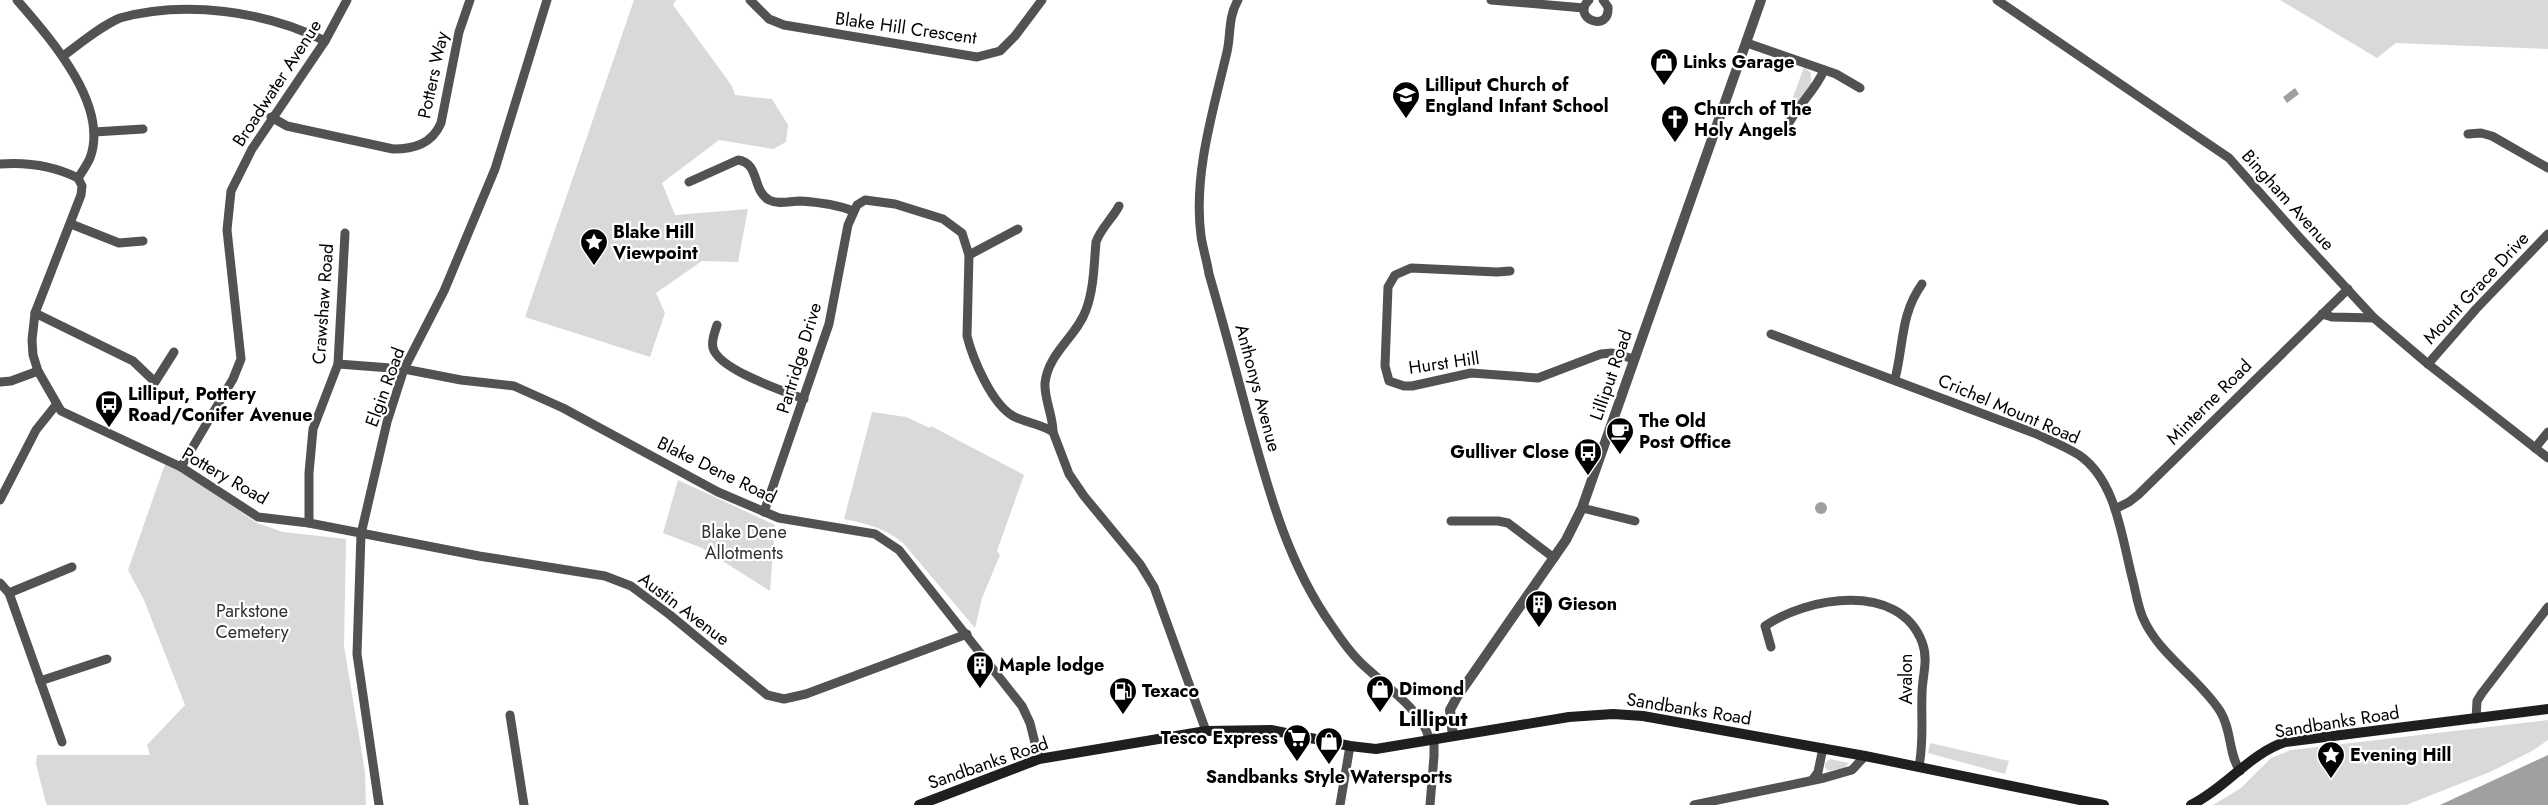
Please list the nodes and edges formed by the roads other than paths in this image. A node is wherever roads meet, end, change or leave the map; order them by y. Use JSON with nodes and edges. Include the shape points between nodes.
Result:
{"nodes":[{"id":1,"x":17,"y":0,"type":"edge"},
{"id":2,"x":347,"y":0,"type":"edge"},
{"id":3,"x":470,"y":0,"type":"edge"},
{"id":4,"x":547,"y":0,"type":"edge"},
{"id":5,"x":750,"y":0,"type":"edge"},
{"id":6,"x":1042,"y":0,"type":"edge"},
{"id":7,"x":1238,"y":0,"type":"edge"},
{"id":8,"x":1491,"y":0,"type":"edge"},
{"id":9,"x":1603,"y":0,"type":"edge"},
{"id":10,"x":1762,"y":0,"type":"edge"},
{"id":11,"x":1996,"y":0,"type":"edge"},
{"id":12,"x":1587,"y":4,"type":"edge"},
{"id":13,"x":325,"y":41,"type":"junction"},
{"id":14,"x":1747,"y":43,"type":"junction"},
{"id":15,"x":63,"y":56,"type":"junction"},
{"id":16,"x":1824,"y":70,"type":"junction"},
{"id":17,"x":1860,"y":88,"type":"dead end"},
{"id":18,"x":271,"y":117,"type":"junction"},
{"id":19,"x":143,"y":129,"type":"dead end"},
{"id":20,"x":1786,"y":129,"type":"dead end"},
{"id":21,"x":94,"y":132,"type":"junction"},
{"id":22,"x":2468,"y":134,"type":"dead end"},
{"id":23,"x":0,"y":164,"type":"edge"},
{"id":24,"x":2548,"y":168,"type":"edge"},
{"id":25,"x":78,"y":178,"type":"junction"},
{"id":26,"x":689,"y":182,"type":"dead end"},
{"id":27,"x":1119,"y":206,"type":"dead end"},
{"id":28,"x":853,"y":211,"type":"junction"},
{"id":29,"x":70,"y":224,"type":"junction"},
{"id":30,"x":1018,"y":229,"type":"dead end"},
{"id":31,"x":345,"y":233,"type":"dead end"},
{"id":32,"x":2548,"y":234,"type":"edge"},
{"id":33,"x":143,"y":241,"type":"dead end"},
{"id":34,"x":969,"y":255,"type":"junction"},
{"id":35,"x":1510,"y":271,"type":"dead end"},
{"id":36,"x":1922,"y":284,"type":"dead end"},
{"id":37,"x":2348,"y":290,"type":"junction"},
{"id":38,"x":35,"y":313,"type":"junction"},
{"id":39,"x":2322,"y":314,"type":"junction"},
{"id":40,"x":2374,"y":318,"type":"junction"},
{"id":41,"x":717,"y":325,"type":"dead end"},
{"id":42,"x":1771,"y":334,"type":"dead end"},
{"id":43,"x":174,"y":352,"type":"dead end"},
{"id":44,"x":1634,"y":359,"type":"junction"},
{"id":45,"x":338,"y":364,"type":"junction"},
{"id":46,"x":2428,"y":364,"type":"junction"},
{"id":47,"x":38,"y":370,"type":"junction"},
{"id":48,"x":404,"y":370,"type":"junction"},
{"id":49,"x":1895,"y":379,"type":"junction"},
{"id":50,"x":0,"y":382,"type":"edge"},
{"id":51,"x":804,"y":399,"type":"junction"},
{"id":52,"x":56,"y":405,"type":"junction"},
{"id":53,"x":1053,"y":432,"type":"junction"},
{"id":54,"x":2548,"y":432,"type":"edge"},
{"id":55,"x":2535,"y":448,"type":"junction"},
{"id":56,"x":2548,"y":458,"type":"edge"},
{"id":57,"x":181,"y":467,"type":"junction"},
{"id":58,"x":0,"y":500,"type":"edge"},
{"id":59,"x":1582,"y":508,"type":"junction"},
{"id":60,"x":2115,"y":509,"type":"junction"},
{"id":61,"x":764,"y":512,"type":"junction"},
{"id":62,"x":1451,"y":521,"type":"dead end"},
{"id":63,"x":1635,"y":521,"type":"dead end"},
{"id":64,"x":309,"y":523,"type":"junction"},
{"id":65,"x":360,"y":534,"type":"junction"},
{"id":66,"x":1554,"y":558,"type":"junction"},
{"id":67,"x":72,"y":567,"type":"dead end"},
{"id":68,"x":0,"y":584,"type":"edge"},
{"id":69,"x":9,"y":593,"type":"junction"},
{"id":70,"x":2548,"y":607,"type":"edge"},
{"id":71,"x":967,"y":634,"type":"junction"},
{"id":72,"x":1772,"y":647,"type":"dead end"},
{"id":73,"x":106,"y":659,"type":"dead end"},
{"id":74,"x":40,"y":680,"type":"junction"},
{"id":75,"x":2548,"y":709,"type":"edge"},
{"id":76,"x":510,"y":715,"type":"dead end"},
{"id":77,"x":2476,"y":719,"type":"junction"},
{"id":78,"x":1206,"y":731,"type":"junction"},
{"id":79,"x":1453,"y":736,"type":"junction"},
{"id":80,"x":1431,"y":739,"type":"junction"},
{"id":81,"x":62,"y":742,"type":"dead end"},
{"id":82,"x":1350,"y":746,"type":"junction"},
{"id":83,"x":1822,"y":748,"type":"junction"},
{"id":84,"x":1865,"y":756,"type":"junction"},
{"id":85,"x":1039,"y":759,"type":"junction"},
{"id":86,"x":1919,"y":766,"type":"junction"},
{"id":87,"x":2240,"y":771,"type":"junction"},
{"id":88,"x":1813,"y":779,"type":"junction"},
{"id":89,"x":379,"y":805,"type":"edge"},
{"id":90,"x":524,"y":805,"type":"edge"},
{"id":91,"x":919,"y":805,"type":"edge"},
{"id":92,"x":1340,"y":805,"type":"edge"},
{"id":93,"x":1430,"y":805,"type":"edge"},
{"id":94,"x":1694,"y":805,"type":"edge"},
{"id":95,"x":2104,"y":805,"type":"edge"},
{"id":96,"x":2192,"y":805,"type":"edge"}],
"edges":[{"from":1,"to":15,"type":"street"},
{"from":2,"to":13,"type":"street","name":"Broadwater Avenue"},
{"from":3,"to":18,"type":"street","name":"Potters Way","via":[[459,32],[441,123],[425,143],[393,149],[287,126]]},
{"from":4,"to":48,"type":"street","name":"Elgin Road","via":[[495,169],[444,291]]},
{"from":5,"to":6,"type":"street","name":"Blake Hill Crescent","via":[[769,19],[784,25],[977,57],[1000,51]]},
{"from":7,"to":80,"type":"street","name":"Anthonys Avenue","via":[[1230,21],[1228,49],[1212,112],[1202,179],[1201,236],[1209,274],[1271,496],[1301,575],[1338,635],[1358,660],[1421,720]]},
{"from":8,"to":12,"type":"street"},
{"from":9,"to":12,"type":"street","via":[[1608,12],[1602,21],[1591,21],[1585,16]]},
{"from":10,"to":14,"type":"street","name":"Lilliput Road"},
{"from":11,"to":37,"type":"street","name":"Bingham Avenue","via":[[2229,158]]},
{"from":13,"to":15,"type":"street","via":[[271,17],[178,4],[145,9],[120,18]]},
{"from":13,"to":18,"type":"street","name":"Broadwater Avenue"},
{"from":14,"to":16,"type":"street"},
{"from":14,"to":44,"type":"street","name":"Lilliput Road"},
{"from":15,"to":21,"type":"street","via":[[84,92]]},
{"from":16,"to":17,"type":"street"},
{"from":16,"to":20,"type":"street","via":[[1790,118]]},
{"from":18,"to":57,"type":"street","name":"Broadwater Avenue","via":[[231,191],[227,230],[241,359],[233,380]]},
{"from":19,"to":21,"type":"street"},
{"from":21,"to":25,"type":"street","via":[[90,158]]},
{"from":22,"to":24,"type":"street","via":[[2492,136]]},
{"from":23,"to":25,"type":"street","via":[[26,163]]},
{"from":25,"to":29,"type":"street","name":"Pottery Road","via":[[81,194]]},
{"from":26,"to":28,"type":"street","via":[[738,160],[745,161],[770,201],[799,201]]},
{"from":27,"to":53,"type":"street","via":[[1096,242],[1086,310],[1048,372],[1046,393]]},
{"from":28,"to":34,"type":"street","via":[[865,200],[926,212],[949,222],[962,233]]},
{"from":28,"to":51,"type":"street","name":"Partridge Drive","via":[[829,324]]},
{"from":29,"to":33,"type":"street","via":[[119,243]]},
{"from":29,"to":38,"type":"street","name":"Pottery Road"},
{"from":30,"to":34,"type":"street"},
{"from":31,"to":45,"type":"street","name":"Crawshaw Road"},
{"from":32,"to":46,"type":"street","name":"Mount Grace Drive"},
{"from":34,"to":53,"type":"street","via":[[966,314],[970,349],[1004,410]]},
{"from":35,"to":44,"type":"street","name":"Hurst Hill","via":[[1410,268],[1395,275],[1388,287],[1385,366],[1389,380],[1412,386],[1471,373],[1538,378],[1600,354],[1612,353]]},
{"from":36,"to":49,"type":"street","via":[[1904,319]]},
{"from":37,"to":39,"type":"street","name":"Minterne Road"},
{"from":37,"to":40,"type":"street","name":"Bingham Avenue"},
{"from":38,"to":43,"type":"street","via":[[133,361],[155,382]]},
{"from":38,"to":47,"type":"street","name":"Pottery Road","via":[[32,340]]},
{"from":39,"to":40,"type":"street"},
{"from":39,"to":60,"type":"street","name":"Minterne Road","via":[[2138,495]]},
{"from":40,"to":46,"type":"street","name":"Bingham Avenue"},
{"from":41,"to":51,"type":"street","via":[[712,342],[717,356],[759,383]]},
{"from":42,"to":49,"type":"street","name":"Crichel Mount Road"},
{"from":44,"to":59,"type":"street","name":"Lilliput Road"},
{"from":45,"to":48,"type":"street","name":"Blake Dene Road"},
{"from":45,"to":64,"type":"street","name":"Crawshaw Road","via":[[313,429]]},
{"from":46,"to":55,"type":"street","name":"Bingham Avenue"},
{"from":47,"to":50,"type":"street"},
{"from":47,"to":52,"type":"street","name":"Pottery Road"},
{"from":48,"to":61,"type":"street","name":"Blake Dene Road","via":[[514,386],[563,408],[718,492]]},
{"from":48,"to":65,"type":"street","name":"Elgin Road","via":[[387,422]]},
{"from":49,"to":60,"type":"street","name":"Crichel Mount Road","via":[[2069,449],[2095,470]]},
{"from":51,"to":61,"type":"street","name":"Partridge Drive"},
{"from":52,"to":57,"type":"street","name":"Pottery Road","via":[[61,412],[89,426]]},
{"from":52,"to":58,"type":"street","via":[[36,430]]},
{"from":53,"to":78,"type":"street","via":[[1069,474],[1140,564],[1154,587]]},
{"from":54,"to":55,"type":"street"},
{"from":55,"to":56,"type":"street","name":"Bingham Avenue"},
{"from":57,"to":64,"type":"street","name":"Pottery Road","via":[[258,518]]},
{"from":59,"to":63,"type":"street"},
{"from":59,"to":66,"type":"street","name":"Lilliput Road"},
{"from":60,"to":87,"type":"street","name":"Crichel Mount Road","via":[[2142,617],[2158,643],[2206,693],[2225,719],[2233,760]]},
{"from":61,"to":71,"type":"street","name":"Blake Dene Road","via":[[778,518],[874,534],[884,539],[899,550]]},
{"from":62,"to":66,"type":"street","via":[[1508,523]]},
{"from":64,"to":65,"type":"street","name":"Pottery Road"},
{"from":65,"to":71,"type":"street","name":"Austin Avenue","via":[[604,576],[631,586],[767,695],[777,699],[806,694]]},
{"from":65,"to":89,"type":"street","name":"Elgin Road","via":[[357,654]]},
{"from":66,"to":79,"type":"street","name":"Lilliput Road","via":[[1457,697],[1450,710]]},
{"from":67,"to":69,"type":"street"},
{"from":68,"to":69,"type":"street"},
{"from":69,"to":74,"type":"street"},
{"from":70,"to":77,"type":"street","via":[[2482,693],[2477,701]]},
{"from":71,"to":85,"type":"street","name":"Blake Dene Road","via":[[1022,706]]},
{"from":72,"to":86,"type":"street","name":"Avalon","via":[[1765,626],[1821,602],[1843,600],[1874,604],[1893,610],[1908,620],[1919,634],[1925,652]]},
{"from":73,"to":74,"type":"street"},
{"from":74,"to":81,"type":"street"},
{"from":75,"to":77,"type":"main road","name":"Sandbanks Road"},
{"from":76,"to":90,"type":"street"},
{"from":77,"to":87,"type":"main road","name":"Sandbanks Road","via":[[2285,742],[2263,751]]},
{"from":78,"to":82,"type":"main road","name":"Sandbanks Road","via":[[1271,730]]},
{"from":78,"to":85,"type":"main road","name":"Sandbanks Road"},
{"from":79,"to":80,"type":"main road","name":"Sandbanks Road"},
{"from":79,"to":83,"type":"main road","name":"Sandbanks Road","via":[[1569,717],[1613,714],[1676,721]]},
{"from":80,"to":82,"type":"main road","name":"Sandbanks Road","via":[[1385,748]]},
{"from":80,"to":93,"type":"street"},
{"from":82,"to":92,"type":"street"},
{"from":83,"to":84,"type":"main road","name":"Sandbanks Road"},
{"from":83,"to":88,"type":"street","via":[[1818,772]]},
{"from":84,"to":86,"type":"main road","name":"Sandbanks Road"},
{"from":84,"to":88,"type":"street","via":[[1852,770]]},
{"from":85,"to":91,"type":"main road","name":"Sandbanks Road"},
{"from":86,"to":95,"type":"main road","name":"Sandbanks Road"},
{"from":87,"to":96,"type":"main road","name":"Sandbanks Road"},
{"from":88,"to":94,"type":"street"}]}
